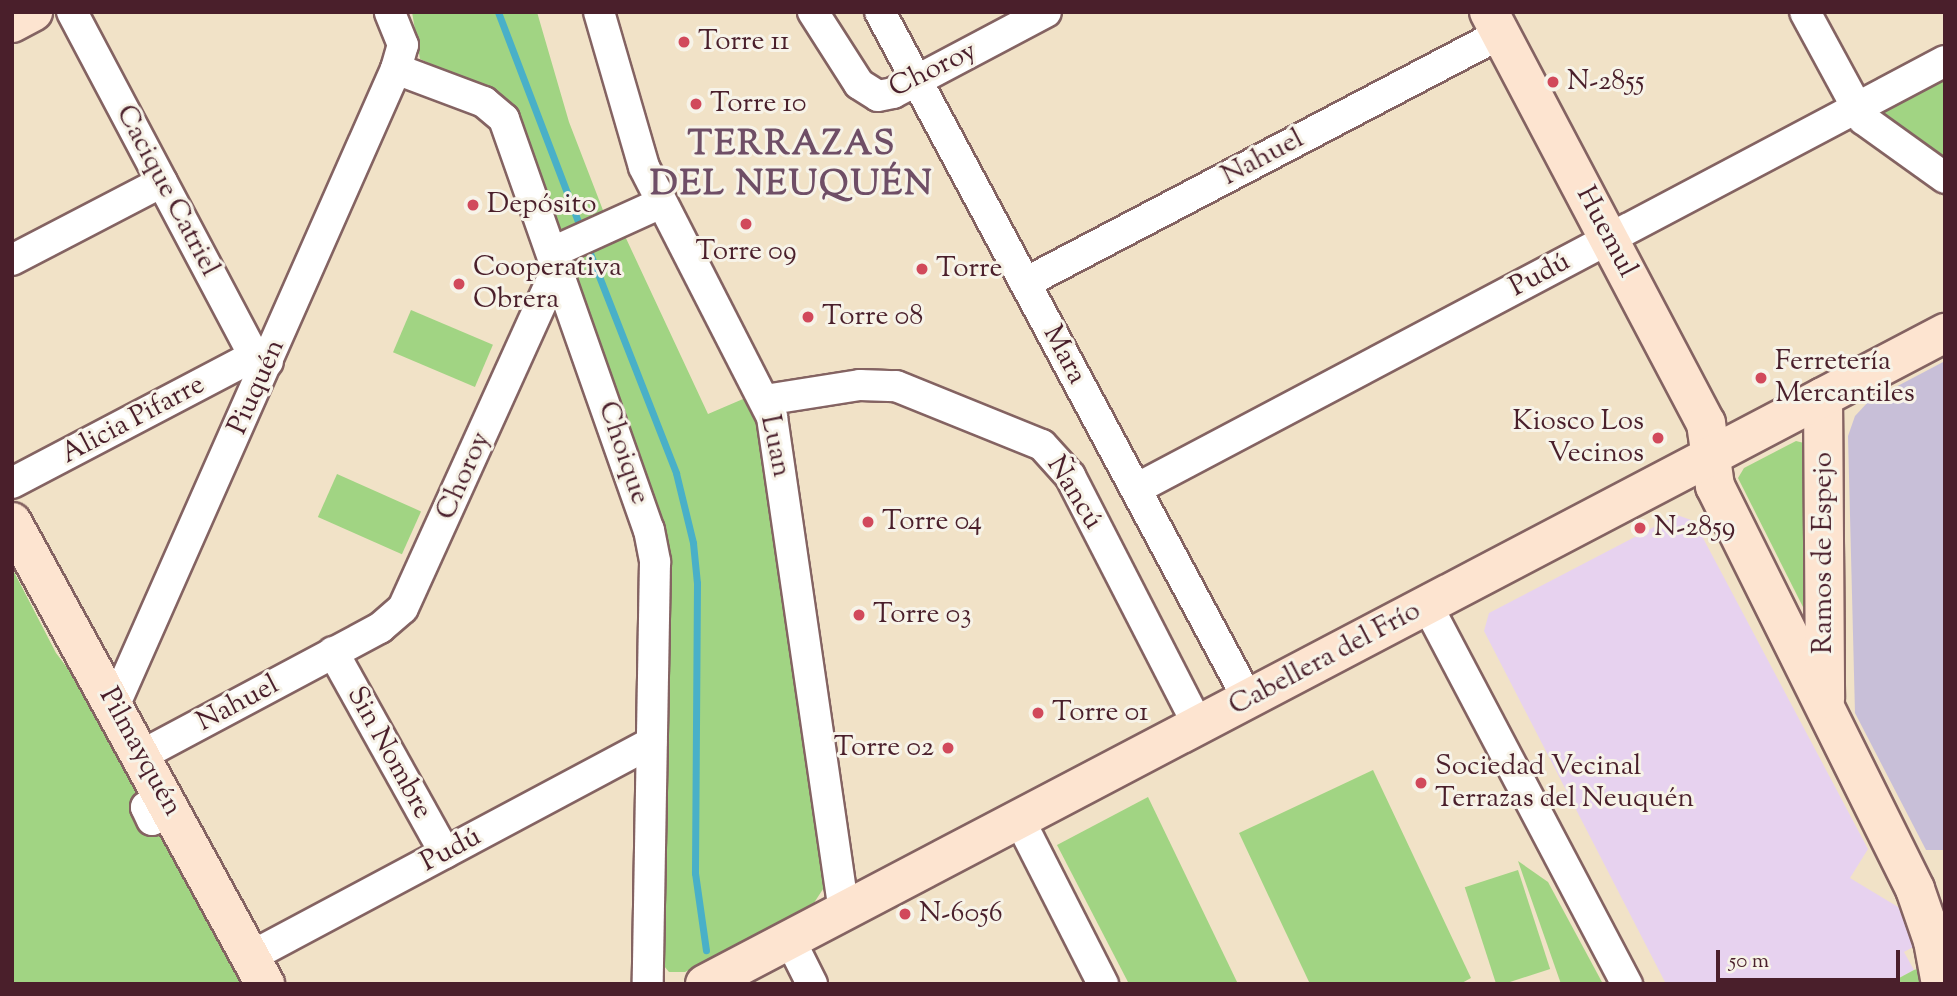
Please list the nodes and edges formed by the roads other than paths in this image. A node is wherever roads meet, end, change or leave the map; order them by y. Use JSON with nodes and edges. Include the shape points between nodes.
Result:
{"nodes":[{"id":1,"x":33,"y":12,"type":"edge"},
{"id":2,"x":72,"y":12,"type":"edge"},
{"id":3,"x":390,"y":12,"type":"edge"},
{"id":4,"x":600,"y":12,"type":"edge"},
{"id":5,"x":813,"y":12,"type":"edge"},
{"id":6,"x":880,"y":12,"type":"edge"},
{"id":7,"x":1046,"y":12,"type":"edge"},
{"id":8,"x":1805,"y":12,"type":"edge"},
{"id":9,"x":12,"y":23,"type":"edge"},
{"id":10,"x":1494,"y":23,"type":"edge"},
{"id":11,"x":1945,"y":61,"type":"edge"},
{"id":12,"x":396,"y":69,"type":"junction"},
{"id":13,"x":917,"y":80,"type":"junction"},
{"id":14,"x":1856,"y":109,"type":"junction"},
{"id":15,"x":1945,"y":178,"type":"edge"},
{"id":16,"x":162,"y":182,"type":"junction"},
{"id":17,"x":661,"y":203,"type":"junction"},
{"id":18,"x":1609,"y":239,"type":"junction"},
{"id":19,"x":560,"y":255,"type":"junction"},
{"id":20,"x":12,"y":260,"type":"edge"},
{"id":21,"x":1025,"y":283,"type":"junction"},
{"id":22,"x":1945,"y":332,"type":"edge"},
{"id":23,"x":261,"y":359,"type":"junction"},
{"id":24,"x":1823,"y":397,"type":"junction"},
{"id":25,"x":765,"y":400,"type":"junction"},
{"id":26,"x":1712,"y":456,"type":"junction"},
{"id":27,"x":12,"y":483,"type":"edge"},
{"id":28,"x":1136,"y":489,"type":"junction"},
{"id":29,"x":12,"y":522,"type":"edge"},
{"id":30,"x":1427,"y":605,"type":"junction"},
{"id":31,"x":333,"y":652,"type":"junction"},
{"id":32,"x":1248,"y":699,"type":"junction"},
{"id":33,"x":115,"y":704,"type":"junction"},
{"id":34,"x":1826,"y":708,"type":"junction"},
{"id":35,"x":1198,"y":725,"type":"junction"},
{"id":36,"x":651,"y":743,"type":"junction"},
{"id":37,"x":142,"y":755,"type":"junction"},
{"id":38,"x":1019,"y":820,"type":"junction"},
{"id":39,"x":444,"y":853,"type":"junction"},
{"id":40,"x":844,"y":912,"type":"junction"},
{"id":41,"x":790,"y":940,"type":"junction"},
{"id":42,"x":258,"y":970,"type":"edge"},
{"id":43,"x":648,"y":984,"type":"edge"},
{"id":44,"x":705,"y":984,"type":"edge"},
{"id":45,"x":812,"y":984,"type":"edge"},
{"id":46,"x":1103,"y":984,"type":"edge"},
{"id":47,"x":1627,"y":984,"type":"edge"},
{"id":48,"x":1941,"y":984,"type":"edge"}],
"edges":[{"from":1,"to":9,"type":"street"},
{"from":2,"to":16,"type":"street","name":"Cacique Catriel"},
{"from":3,"to":12,"type":"street","via":[[403,45]]},
{"from":4,"to":17,"type":"street","name":"Luan","via":[[636,148]]},
{"from":5,"to":13,"type":"street","name":"Choroy","via":[[865,90],[885,95]]},
{"from":6,"to":13,"type":"street","name":"Mara"},
{"from":7,"to":13,"type":"street","name":"Choroy"},
{"from":8,"to":14,"type":"street"},
{"from":10,"to":18,"type":"street","name":"Huemul"},
{"from":10,"to":21,"type":"street","name":"Nahuel"},
{"from":11,"to":14,"type":"street","name":"Pudú"},
{"from":12,"to":19,"type":"street","name":"Choique","via":[[484,102],[505,119]]},
{"from":12,"to":23,"type":"street","name":"Piuquén"},
{"from":13,"to":21,"type":"street","name":"Mara"},
{"from":14,"to":15,"type":"street","via":[[1880,133]]},
{"from":14,"to":18,"type":"street","name":"Pudú"},
{"from":16,"to":20,"type":"street"},
{"from":16,"to":23,"type":"street","name":"Cacique Catriel"},
{"from":17,"to":19,"type":"street"},
{"from":17,"to":25,"type":"street","name":"Luan"},
{"from":18,"to":26,"type":"street","name":"Huemul","via":[[1706,423]]},
{"from":18,"to":28,"type":"street","name":"Pudú"},
{"from":19,"to":31,"type":"street","name":"Choroy","via":[[402,608],[380,628]]},
{"from":19,"to":36,"type":"street","name":"Choique","via":[[653,545]]},
{"from":21,"to":28,"type":"street","name":"Mara"},
{"from":22,"to":24,"type":"street","name":"Cabellera del Frío"},
{"from":23,"to":27,"type":"street","name":"Alicia Pifarre"},
{"from":23,"to":33,"type":"street","name":"Piuquén"},
{"from":24,"to":26,"type":"street","name":"Cabellera del Frío"},
{"from":24,"to":34,"type":"street","name":"Ramos de Espejo"},
{"from":25,"to":35,"type":"street","name":"Ñancú","via":[[860,385],[896,386],[1042,444],[1070,476]]},
{"from":25,"to":40,"type":"street","name":"Luan","via":[[779,453]]},
{"from":26,"to":30,"type":"street","name":"Cabellera del Frío"},
{"from":26,"to":34,"type":"street","name":"Ramos de Espejo","via":[[1719,496]]},
{"from":28,"to":32,"type":"street","name":"Mara"},
{"from":29,"to":33,"type":"street","name":"Pilmayquén","via":[[69,634]]},
{"from":30,"to":32,"type":"street","name":"Cabellera del Frío"},
{"from":30,"to":47,"type":"street"},
{"from":31,"to":37,"type":"street","name":"Nahuel"},
{"from":31,"to":39,"type":"street","name":"Sin Nombre"},
{"from":32,"to":35,"type":"street","name":"Cabellera del Frío"},
{"from":33,"to":37,"type":"street","name":"Pilmayquén"},
{"from":34,"to":48,"type":"street","name":"Ramos de Espejo","via":[[1915,888],[1933,941]]},
{"from":35,"to":38,"type":"street","name":"Cabellera del Frío"},
{"from":36,"to":39,"type":"street","name":"Pudú"},
{"from":36,"to":43,"type":"street","name":"Choique"},
{"from":37,"to":42,"type":"street","name":"Pilmayquén"},
{"from":38,"to":40,"type":"street","name":"Cabellera del Frío"},
{"from":38,"to":46,"type":"street"},
{"from":39,"to":42,"type":"street","name":"Pudú"},
{"from":40,"to":41,"type":"street","name":"Cabellera del Frío"},
{"from":41,"to":44,"type":"street","name":"Cabellera del Frío"},
{"from":41,"to":45,"type":"street"}]}
